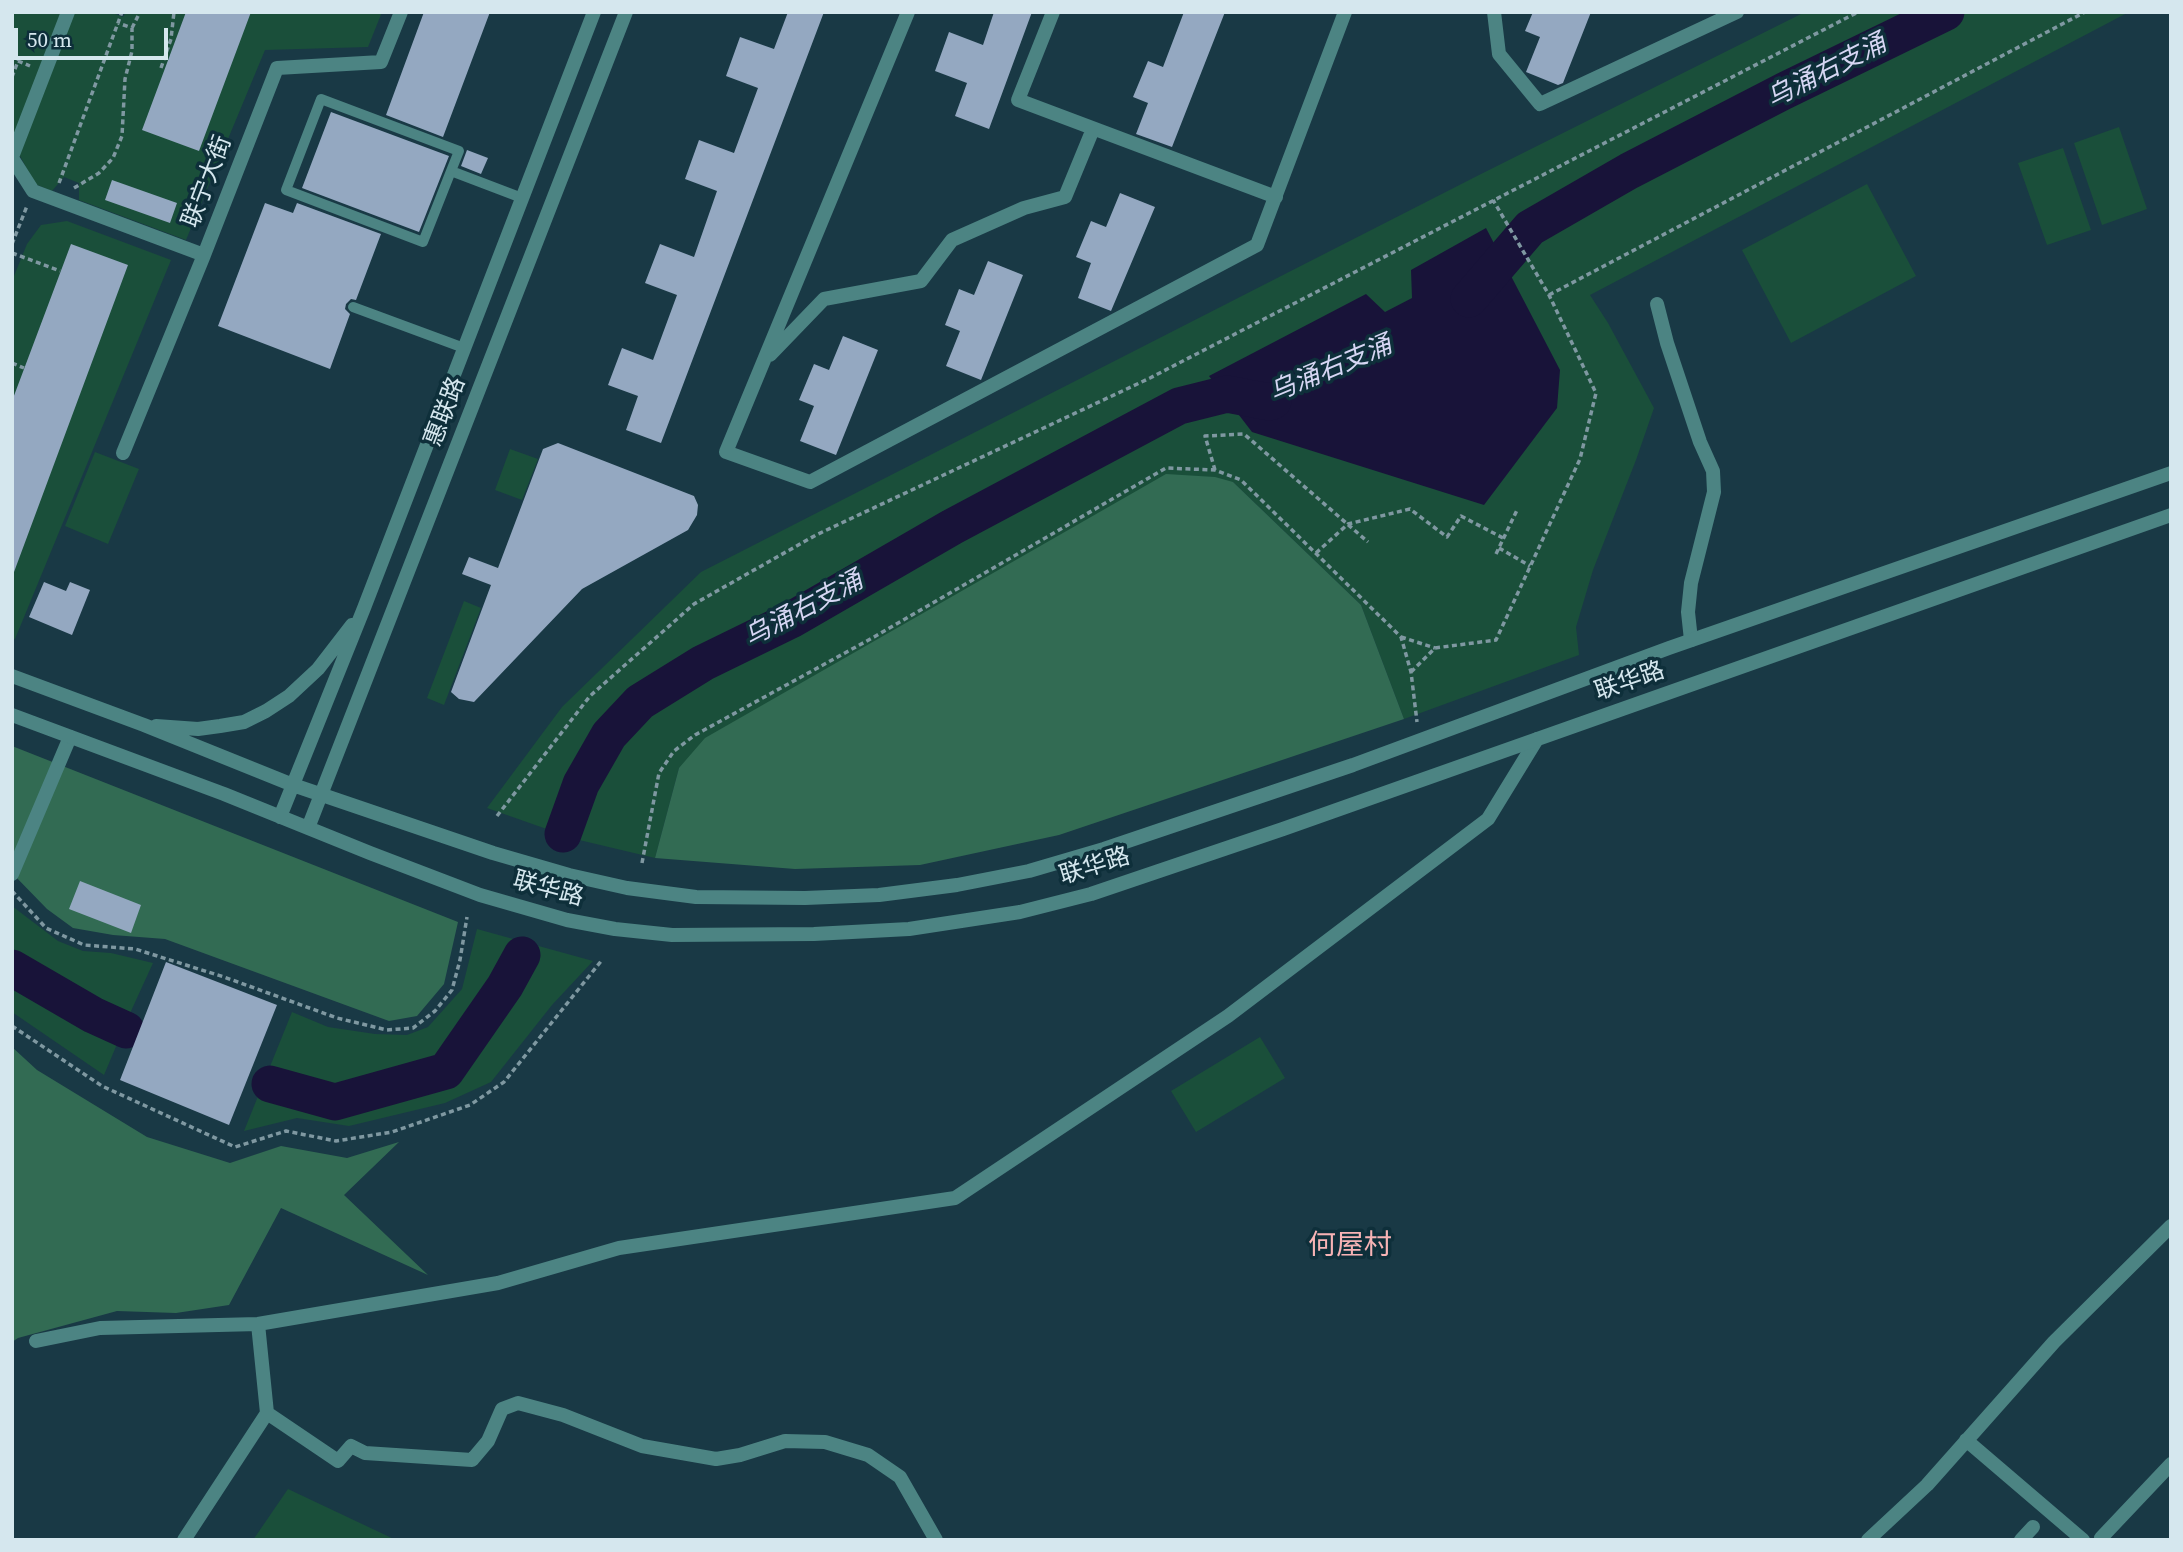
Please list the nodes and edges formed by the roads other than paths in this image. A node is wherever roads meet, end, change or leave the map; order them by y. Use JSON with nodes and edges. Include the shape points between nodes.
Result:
{"nodes":[{"id":1,"x":68,"y":12,"type":"edge"},
{"id":2,"x":401,"y":12,"type":"edge"},
{"id":3,"x":594,"y":12,"type":"edge"},
{"id":4,"x":626,"y":12,"type":"edge"},
{"id":5,"x":908,"y":12,"type":"edge"},
{"id":6,"x":1052,"y":12,"type":"edge"},
{"id":7,"x":1345,"y":12,"type":"edge"},
{"id":8,"x":1494,"y":12,"type":"edge"},
{"id":9,"x":1737,"y":12,"type":"edge"},
{"id":10,"x":1093,"y":128,"type":"junction"},
{"id":11,"x":12,"y":158,"type":"edge"},
{"id":12,"x":451,"y":171,"type":"junction"},
{"id":13,"x":1276,"y":197,"type":"junction"},
{"id":14,"x":522,"y":198,"type":"junction"},
{"id":15,"x":204,"y":255,"type":"junction"},
{"id":16,"x":1657,"y":303,"type":"dead end"},
{"id":17,"x":353,"y":307,"type":"dead end"},
{"id":18,"x":464,"y":348,"type":"junction"},
{"id":19,"x":765,"y":361,"type":"junction"},
{"id":20,"x":123,"y":453,"type":"dead end"},
{"id":21,"x":2171,"y":473,"type":"edge"},
{"id":22,"x":2171,"y":515,"type":"edge"},
{"id":23,"x":364,"y":608,"type":"junction"},
{"id":24,"x":1691,"y":640,"type":"junction"},
{"id":25,"x":12,"y":676,"type":"edge"},
{"id":26,"x":12,"y":715,"type":"edge"},
{"id":27,"x":144,"y":725,"type":"junction"},
{"id":28,"x":70,"y":737,"type":"junction"},
{"id":29,"x":1537,"y":739,"type":"junction"},
{"id":30,"x":293,"y":785,"type":"junction"},
{"id":31,"x":321,"y":795,"type":"junction"},
{"id":32,"x":280,"y":817,"type":"junction"},
{"id":33,"x":308,"y":828,"type":"junction"},
{"id":34,"x":12,"y":874,"type":"edge"},
{"id":35,"x":2171,"y":1226,"type":"edge"},
{"id":36,"x":258,"y":1324,"type":"junction"},
{"id":37,"x":36,"y":1341,"type":"dead end"},
{"id":38,"x":267,"y":1413,"type":"junction"},
{"id":39,"x":1966,"y":1440,"type":"junction"},
{"id":40,"x":2171,"y":1464,"type":"edge"},
{"id":41,"x":2033,"y":1527,"type":"dead end"},
{"id":42,"x":2101,"y":1538,"type":"edge"},
{"id":43,"x":184,"y":1540,"type":"edge"},
{"id":44,"x":936,"y":1540,"type":"edge"},
{"id":45,"x":1868,"y":1540,"type":"edge"},
{"id":46,"x":2021,"y":1540,"type":"edge"},
{"id":47,"x":2083,"y":1540,"type":"edge"}],
"edges":[{"from":1,"to":11,"type":"street"},
{"from":2,"to":15,"type":"street","name":"联宁大街","via":[[381,62],[277,68]]},
{"from":3,"to":14,"type":"street","name":"惠联路"},
{"from":4,"to":31,"type":"street","name":"惠联路"},
{"from":5,"to":19,"type":"street"},
{"from":6,"to":10,"type":"street","via":[[1018,100]]},
{"from":7,"to":13,"type":"street"},
{"from":8,"to":9,"type":"street","via":[[1499,54],[1539,104]]},
{"from":10,"to":13,"type":"street"},
{"from":10,"to":19,"type":"street","via":[[1065,197],[1024,208],[952,240],[921,281],[824,299]]},
{"from":11,"to":15,"type":"street","name":"联宁大街","via":[[33,191]]},
{"from":12,"to":12,"type":"lane","via":[[423,242],[286,190],[321,99],[459,151]]},
{"from":12,"to":14,"type":"lane"},
{"from":13,"to":19,"type":"street","via":[[1257,245],[810,482],[726,452]]},
{"from":14,"to":18,"type":"street","name":"惠联路"},
{"from":15,"to":20,"type":"street"},
{"from":16,"to":24,"type":"street","via":[[1713,471],[1714,492],[1691,583]]},
{"from":17,"to":18,"type":"lane"},
{"from":18,"to":23,"type":"street","name":"惠联路"},
{"from":21,"to":24,"type":"street"},
{"from":22,"to":29,"type":"street","name":"联华路"},
{"from":23,"to":27,"type":"street","via":[[318,669],[266,711],[244,722],[198,729]]},
{"from":23,"to":30,"type":"street","name":"惠联路"},
{"from":24,"to":31,"type":"street","via":[[1353,765],[1104,849],[1029,871],[879,895],[696,897],[627,888],[493,853]]},
{"from":25,"to":27,"type":"street"},
{"from":26,"to":28,"type":"street","name":"联华路"},
{"from":27,"to":30,"type":"street"},
{"from":28,"to":32,"type":"street","name":"联华路"},
{"from":28,"to":34,"type":"street"},
{"from":29,"to":33,"type":"street","name":"联华路","via":[[1091,894],[1020,912],[909,929],[671,935],[615,929],[480,895]]},
{"from":29,"to":36,"type":"street","via":[[1488,819],[1228,1016],[955,1198],[619,1248],[498,1283]]},
{"from":30,"to":31,"type":"street"},
{"from":30,"to":32,"type":"street","name":"惠联路"},
{"from":31,"to":33,"type":"street","name":"惠联路"},
{"from":32,"to":33,"type":"street","name":"联华路"},
{"from":35,"to":39,"type":"street","via":[[2054,1342]]},
{"from":36,"to":37,"type":"street","via":[[100,1328]]},
{"from":36,"to":38,"type":"street"},
{"from":38,"to":43,"type":"street"},
{"from":38,"to":44,"type":"street","via":[[338,1461],[351,1446],[365,1453],[472,1460],[488,1441],[502,1409],[519,1403],[642,1446],[716,1459],[785,1441],[825,1442],[868,1455],[900,1477]]},
{"from":39,"to":45,"type":"street","via":[[1927,1485]]},
{"from":39,"to":47,"type":"street"},
{"from":40,"to":42,"type":"street"},
{"from":41,"to":46,"type":"street"}]}
